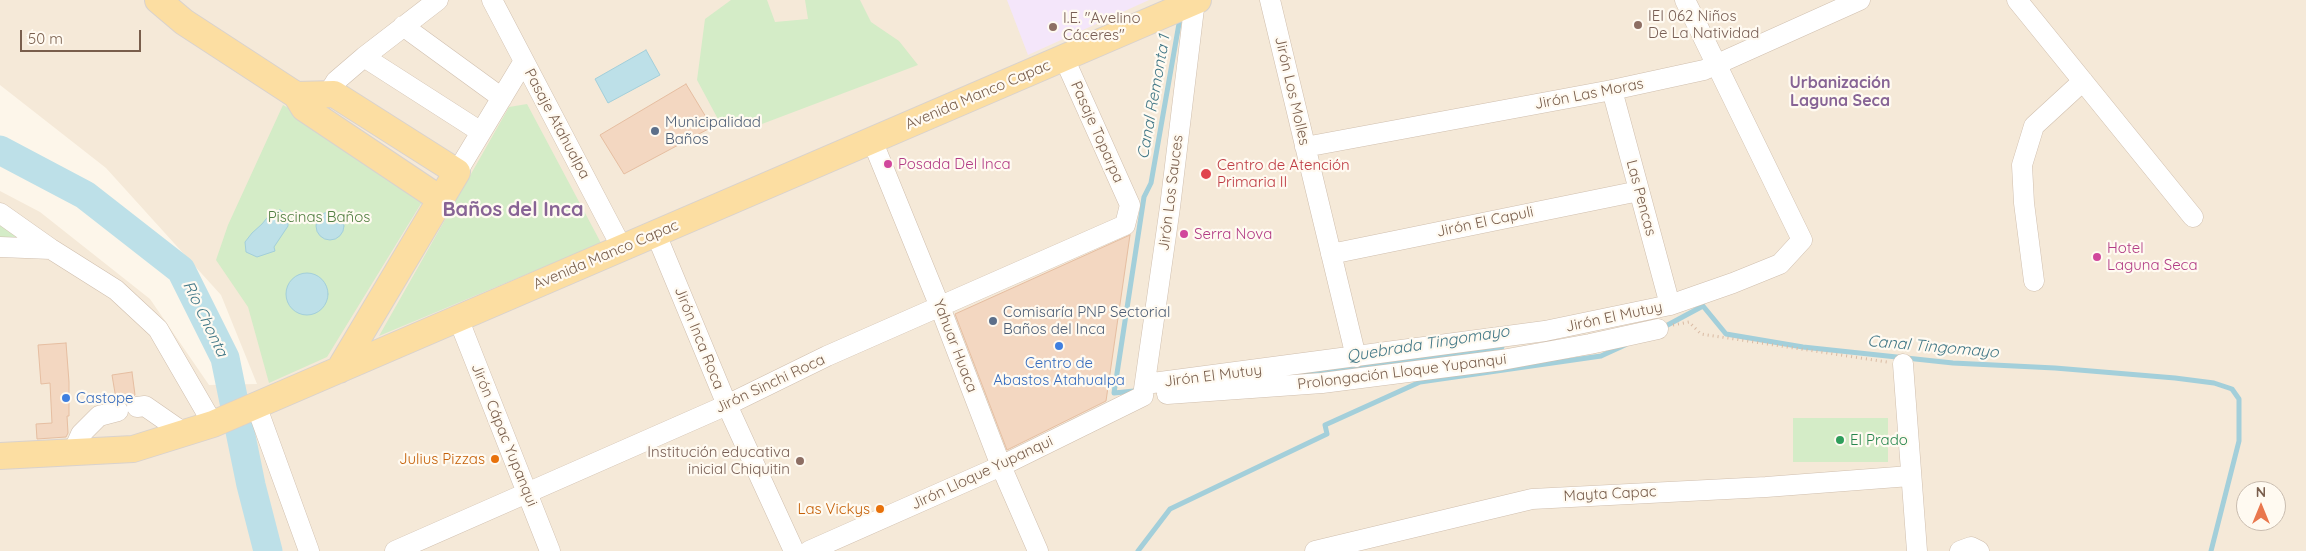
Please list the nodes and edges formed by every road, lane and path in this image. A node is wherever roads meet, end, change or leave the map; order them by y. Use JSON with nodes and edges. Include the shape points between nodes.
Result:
{"nodes":[{"id":1,"x":158,"y":0,"type":"edge"},
{"id":2,"x":438,"y":0,"type":"edge"},
{"id":3,"x":492,"y":0,"type":"edge"},
{"id":4,"x":1270,"y":0,"type":"edge"},
{"id":5,"x":1685,"y":0,"type":"edge"},
{"id":6,"x":1860,"y":0,"type":"edge"},
{"id":7,"x":2017,"y":0,"type":"edge"},
{"id":8,"x":1190,"y":3,"type":"edge"},
{"id":9,"x":404,"y":26,"type":"junction"},
{"id":10,"x":364,"y":57,"type":"junction"},
{"id":11,"x":1064,"y":58,"type":"junction"},
{"id":12,"x":524,"y":61,"type":"junction"},
{"id":13,"x":1718,"y":65,"type":"junction"},
{"id":14,"x":2083,"y":81,"type":"junction"},
{"id":15,"x":1612,"y":90,"type":"junction"},
{"id":16,"x":328,"y":94,"type":"junction"},
{"id":17,"x":296,"y":95,"type":"junction"},
{"id":18,"x":502,"y":98,"type":"junction"},
{"id":19,"x":482,"y":132,"type":"junction"},
{"id":20,"x":872,"y":140,"type":"junction"},
{"id":21,"x":1305,"y":147,"type":"junction"},
{"id":22,"x":458,"y":172,"type":"junction"},
{"id":23,"x":1639,"y":190,"type":"junction"},
{"id":24,"x":440,"y":199,"type":"junction"},
{"id":25,"x":1130,"y":205,"type":"joint"},
{"id":26,"x":0,"y":213,"type":"edge"},
{"id":27,"x":2193,"y":217,"type":"dead end"},
{"id":28,"x":656,"y":234,"type":"junction"},
{"id":29,"x":0,"y":247,"type":"edge"},
{"id":30,"x":622,"y":248,"type":"junction"},
{"id":31,"x":51,"y":249,"type":"junction"},
{"id":32,"x":1331,"y":254,"type":"junction"},
{"id":33,"x":2034,"y":281,"type":"dead end"},
{"id":34,"x":1670,"y":305,"type":"junction"},
{"id":35,"x":940,"y":308,"type":"junction"},
{"id":36,"x":458,"y":318,"type":"junction"},
{"id":37,"x":1658,"y":329,"type":"joint"},
{"id":38,"x":1356,"y":358,"type":"junction"},
{"id":39,"x":1903,"y":364,"type":"joint"},
{"id":40,"x":339,"y":370,"type":"junction"},
{"id":41,"x":1144,"y":390,"type":"junction"},
{"id":42,"x":726,"y":405,"type":"junction"},
{"id":43,"x":254,"y":406,"type":"junction"},
{"id":44,"x":214,"y":424,"type":"junction"},
{"id":45,"x":184,"y":433,"type":"junction"},
{"id":46,"x":73,"y":452,"type":"junction"},
{"id":47,"x":0,"y":456,"type":"edge"},
{"id":48,"x":1001,"y":466,"type":"junction"},
{"id":49,"x":1910,"y":476,"type":"junction"},
{"id":50,"x":526,"y":492,"type":"junction"},
{"id":51,"x":310,"y":551,"type":"edge"},
{"id":52,"x":395,"y":551,"type":"edge"},
{"id":53,"x":550,"y":551,"type":"edge"},
{"id":54,"x":794,"y":551,"type":"edge"},
{"id":55,"x":809,"y":551,"type":"edge"},
{"id":56,"x":1038,"y":551,"type":"edge"},
{"id":57,"x":1314,"y":551,"type":"edge"},
{"id":58,"x":1918,"y":551,"type":"edge"},
{"id":59,"x":1960,"y":551,"type":"edge"},
{"id":60,"x":1979,"y":551,"type":"edge"}],
"edges":[{"from":1,"to":17,"type":"main road","via":[[184,22]]},
{"from":2,"to":9,"type":"street"},
{"from":3,"to":12,"type":"street","name":"Pasaje Atahualpa"},
{"from":4,"to":21,"type":"street","name":"Jirón Los Molles"},
{"from":5,"to":13,"type":"street","name":"Jirón El Mutuy"},
{"from":6,"to":13,"type":"street","name":"Jirón Las Moras"},
{"from":7,"to":14,"type":"street"},
{"from":8,"to":11,"type":"main road","name":"Avenida Manco Capac"},
{"from":8,"to":41,"type":"street","name":"Jirón Los Sauces","via":[[1170,207]]},
{"from":9,"to":10,"type":"street"},
{"from":9,"to":18,"type":"street"},
{"from":10,"to":16,"type":"street","via":[[336,81]]},
{"from":10,"to":19,"type":"street"},
{"from":11,"to":20,"type":"main road","name":"Avenida Manco Capac"},
{"from":11,"to":25,"type":"street","name":"Pasaje Toparpa"},
{"from":12,"to":18,"type":"street"},
{"from":12,"to":30,"type":"street","name":"Pasaje Atahualpa"},
{"from":13,"to":15,"type":"street","name":"Jirón Las Moras"},
{"from":13,"to":34,"type":"street","name":"Jirón El Mutuy","via":[[1802,240],[1780,264]]},
{"from":14,"to":27,"type":"street"},
{"from":14,"to":33,"type":"street","via":[[2034,126],[2022,165]]},
{"from":15,"to":21,"type":"street","name":"Jirón Las Moras"},
{"from":15,"to":23,"type":"street","name":"Las Pencas"},
{"from":16,"to":17,"type":"main road"},
{"from":16,"to":22,"type":"main road","via":[[339,97]]},
{"from":17,"to":24,"type":"main road","via":[[304,108]]},
{"from":18,"to":19,"type":"street"},
{"from":19,"to":22,"type":"street"},
{"from":20,"to":28,"type":"main road","name":"Avenida Manco Capac"},
{"from":20,"to":35,"type":"street","name":"Yahuar Huaca"},
{"from":21,"to":32,"type":"street","name":"Jirón Los Molles"},
{"from":22,"to":24,"type":"main road"},
{"from":23,"to":32,"type":"street","name":"Jirón El Capuli"},
{"from":23,"to":34,"type":"street","name":"Las Pencas"},
{"from":24,"to":40,"type":"main road"},
{"from":25,"to":35,"type":"street","name":"Jirón Sinchi Roca","via":[[1125,225]]},
{"from":26,"to":31,"type":"street"},
{"from":28,"to":30,"type":"main road","name":"Avenida Manco Capac"},
{"from":28,"to":42,"type":"street","name":"Jirón Inca Roca"},
{"from":29,"to":31,"type":"street"},
{"from":30,"to":36,"type":"main road","name":"Avenida Manco Capac"},
{"from":31,"to":44,"type":"street","via":[[116,290],[158,329]]},
{"from":32,"to":38,"type":"street","name":"Jirón Los Molles"},
{"from":34,"to":38,"type":"street","name":"Jirón El Mutuy","via":[[1545,331]]},
{"from":35,"to":42,"type":"street","name":"Jirón Sinchi Roca","via":[[827,356]]},
{"from":35,"to":48,"type":"street","name":"Yahuar Huaca"},
{"from":36,"to":40,"type":"main road","name":"Avenida Manco Capac"},
{"from":36,"to":50,"type":"street","name":"Jirón Cápac Yupanqui"},
{"from":37,"to":39,"type":"path","via":[[1689,322],[1701,334]]},
{"from":37,"to":41,"type":"street","name":"Prolongación Lloque Yupanqui","via":[[1522,356],[1322,383]]},
{"from":38,"to":41,"type":"street","name":"Jirón El Mutuy"},
{"from":39,"to":49,"type":"street"},
{"from":40,"to":43,"type":"main road","name":"Avenida Manco Capac"},
{"from":41,"to":48,"type":"street","name":"Jirón Lloque Yupanqui"},
{"from":42,"to":50,"type":"street","name":"Jirón Sinchi Roca"},
{"from":42,"to":54,"type":"street","name":"Jirón Inca Roca"},
{"from":43,"to":44,"type":"main road","name":"Avenida Manco Capac"},
{"from":43,"to":51,"type":"street"},
{"from":44,"to":45,"type":"main road","name":"Avenida Manco Capac"},
{"from":45,"to":46,"type":"main road","name":"Avenida Manco Capac","via":[[133,449]]},
{"from":45,"to":46,"type":"street","via":[[145,406],[99,416],[82,434]]},
{"from":46,"to":47,"type":"main road","name":"Avenida Manco Capac"},
{"from":48,"to":55,"type":"street","name":"Jirón Lloque Yupanqui"},
{"from":48,"to":56,"type":"street","name":"Yahuar Huaca"},
{"from":49,"to":57,"type":"street","name":"Mayta Capac","via":[[1532,499]]},
{"from":49,"to":58,"type":"street"},
{"from":50,"to":52,"type":"street","name":"Jirón Sinchi Roca"},
{"from":50,"to":53,"type":"street","name":"Jirón Cápac Yupanqui"},
{"from":59,"to":60,"type":"street","via":[[1971,547]]}]}
